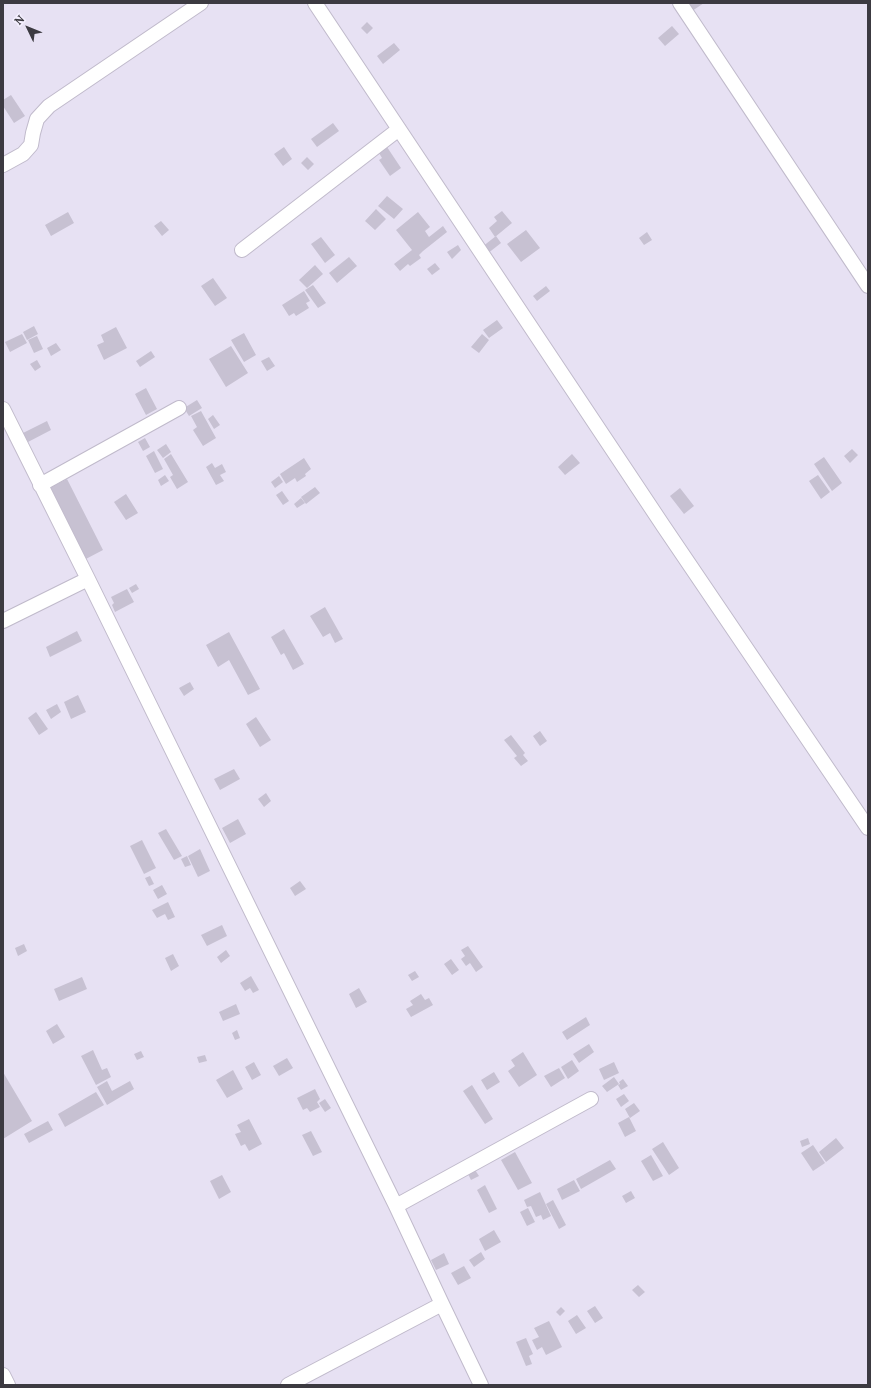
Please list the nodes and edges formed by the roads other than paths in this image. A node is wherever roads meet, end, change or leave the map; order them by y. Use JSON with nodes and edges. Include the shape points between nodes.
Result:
{"nodes":[{"id":1,"x":201,"y":3,"type":"edge"},
{"id":2,"x":315,"y":3,"type":"edge"},
{"id":3,"x":680,"y":3,"type":"edge"},
{"id":4,"x":399,"y":129,"type":"junction"},
{"id":5,"x":3,"y":165,"type":"edge"},
{"id":6,"x":242,"y":250,"type":"dead end"},
{"id":7,"x":868,"y":286,"type":"edge"},
{"id":8,"x":179,"y":408,"type":"dead end"},
{"id":9,"x":3,"y":410,"type":"edge"},
{"id":10,"x":40,"y":485,"type":"junction"},
{"id":11,"x":88,"y":579,"type":"junction"},
{"id":12,"x":3,"y":621,"type":"edge"},
{"id":13,"x":868,"y":828,"type":"edge"},
{"id":14,"x":591,"y":1099,"type":"dead end"},
{"id":15,"x":396,"y":1206,"type":"junction"},
{"id":16,"x":442,"y":1304,"type":"junction"},
{"id":17,"x":3,"y":1375,"type":"edge"},
{"id":18,"x":8,"y":1385,"type":"edge"},
{"id":19,"x":288,"y":1385,"type":"edge"},
{"id":20,"x":481,"y":1385,"type":"edge"}],
"edges":[{"from":1,"to":5,"type":"street","via":[[50,106],[37,119],[32,144],[23,154]]},
{"from":2,"to":4,"type":"street"},
{"from":3,"to":7,"type":"street"},
{"from":4,"to":6,"type":"street"},
{"from":4,"to":13,"type":"street"},
{"from":8,"to":10,"type":"street"},
{"from":9,"to":10,"type":"street"},
{"from":10,"to":11,"type":"street"},
{"from":11,"to":12,"type":"street"},
{"from":11,"to":15,"type":"street"},
{"from":14,"to":15,"type":"street"},
{"from":15,"to":16,"type":"street"},
{"from":16,"to":19,"type":"street"},
{"from":16,"to":20,"type":"street"},
{"from":17,"to":18,"type":"street"}]}
